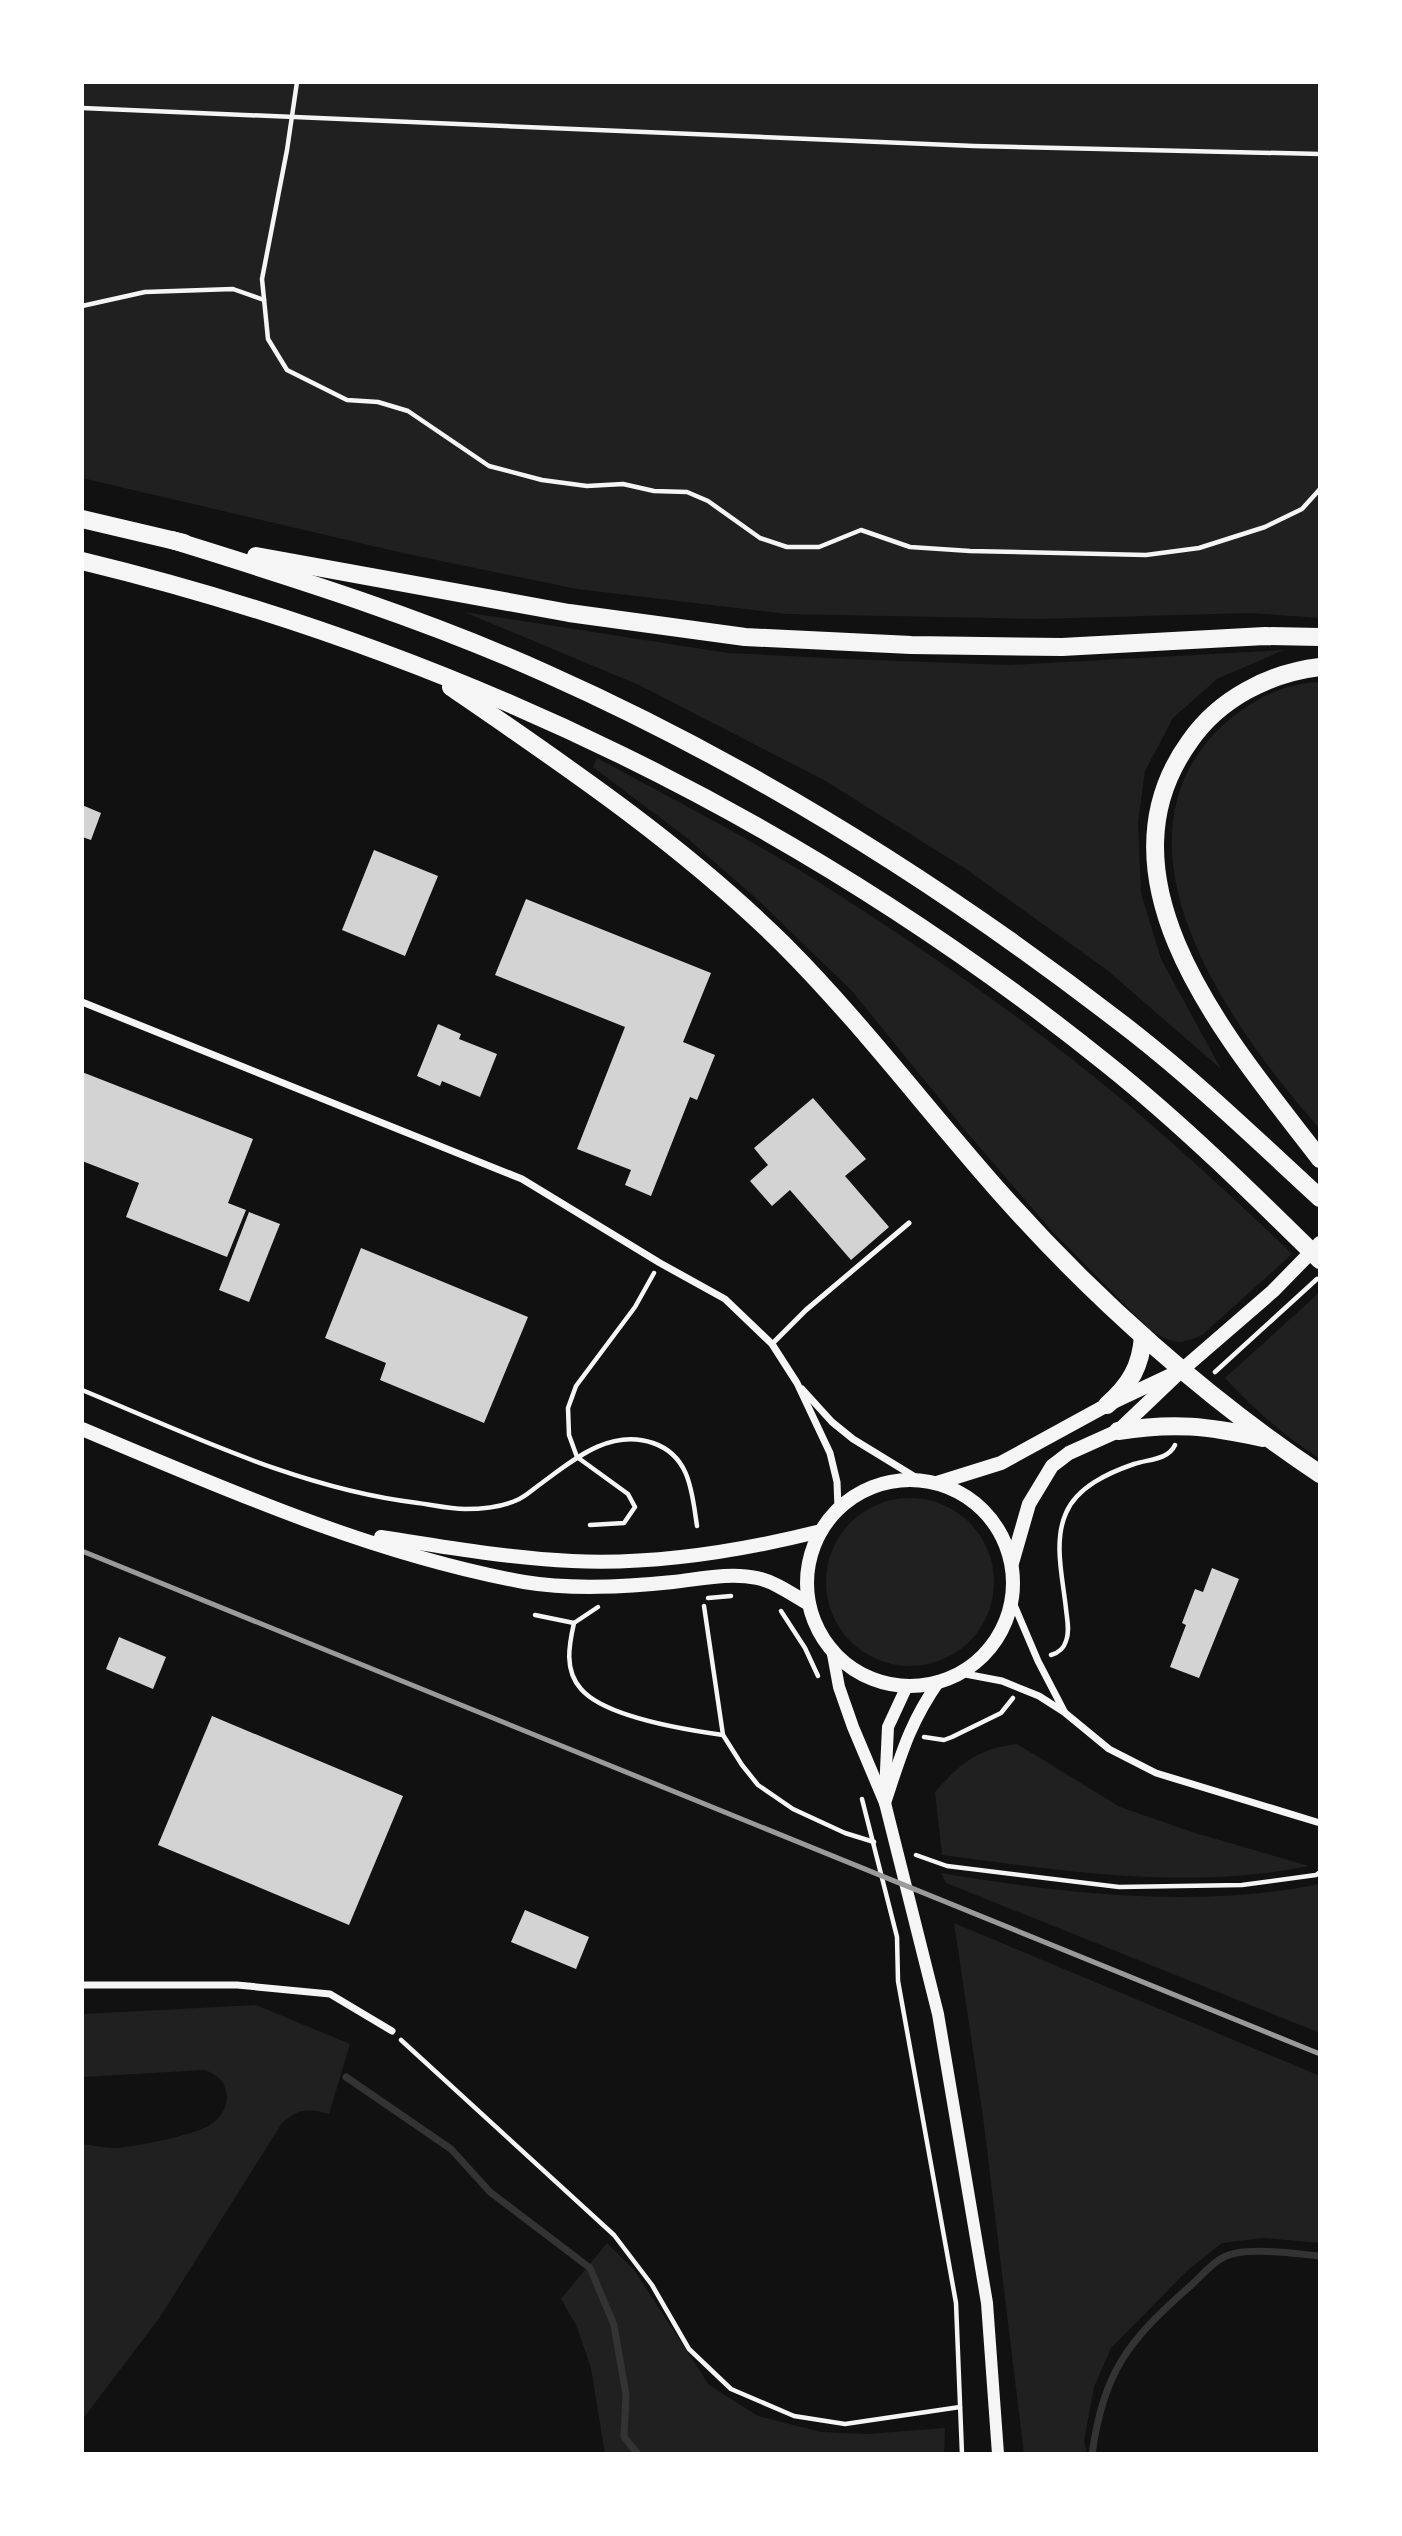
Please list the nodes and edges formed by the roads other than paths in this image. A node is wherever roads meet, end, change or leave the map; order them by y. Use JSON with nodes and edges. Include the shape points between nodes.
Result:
{"nodes":[{"id":1,"x":82,"y":519,"type":"edge"},
{"id":2,"x":172,"y":540,"type":"junction"},
{"id":3,"x":82,"y":561,"type":"edge"},
{"id":4,"x":1320,"y":637,"type":"edge"},
{"id":5,"x":422,"y":667,"type":"junction"},
{"id":6,"x":1320,"y":667,"type":"edge"},
{"id":7,"x":82,"y":1002,"type":"edge"},
{"id":8,"x":1320,"y":1159,"type":"edge"},
{"id":9,"x":1320,"y":1198,"type":"edge"},
{"id":10,"x":909,"y":1223,"type":"dead end"},
{"id":11,"x":1320,"y":1243,"type":"edge"},
{"id":12,"x":1320,"y":1260,"type":"edge"},
{"id":13,"x":1143,"y":1336,"type":"junction"},
{"id":14,"x":772,"y":1344,"type":"junction"},
{"id":15,"x":1183,"y":1370,"type":"junction"},
{"id":16,"x":797,"y":1383,"type":"junction"},
{"id":17,"x":1107,"y":1405,"type":"junction"},
{"id":18,"x":82,"y":1429,"type":"edge"},
{"id":19,"x":1118,"y":1431,"type":"junction"},
{"id":20,"x":1267,"y":1439,"type":"junction"},
{"id":21,"x":1320,"y":1474,"type":"edge"},
{"id":22,"x":920,"y":1480,"type":"junction"},
{"id":23,"x":936,"y":1483,"type":"junction"},
{"id":24,"x":838,"y":1509,"type":"junction"},
{"id":25,"x":335,"y":1529,"type":"junction"},
{"id":26,"x":821,"y":1531,"type":"junction"},
{"id":27,"x":1011,"y":1564,"type":"junction"},
{"id":28,"x":1012,"y":1600,"type":"junction"},
{"id":29,"x":810,"y":1604,"type":"junction"},
{"id":30,"x":832,"y":1649,"type":"junction"},
{"id":31,"x":960,"y":1673,"type":"junction"},
{"id":32,"x":939,"y":1681,"type":"junction"},
{"id":33,"x":907,"y":1686,"type":"junction"},
{"id":34,"x":1064,"y":1712,"type":"junction"},
{"id":35,"x":885,"y":1803,"type":"junction"},
{"id":36,"x":1320,"y":1823,"type":"edge"},
{"id":37,"x":82,"y":1985,"type":"edge"},
{"id":38,"x":392,"y":2031,"type":"road end"},
{"id":39,"x":998,"y":2454,"type":"edge"}],
"edges":[{"from":1,"to":2,"type":"highway"},
{"from":2,"to":4,"type":"highway","via":[[569,613],[745,637],[1062,647]]},
{"from":2,"to":9,"type":"highway","via":[[436,627],[546,673],[770,785],[1017,944],[1136,1035]]},
{"from":3,"to":5,"type":"highway","via":[[303,623]]},
{"from":5,"to":12,"type":"highway","via":[[637,761],[880,898],[993,976],[1108,1065],[1218,1160]]},
{"from":5,"to":13,"type":"highway","via":[[657,833],[782,943],[1006,1199]]},
{"from":6,"to":8,"type":"highway","via":[[1286,673],[1255,687],[1224,704],[1198,729],[1177,758],[1165,787],[1155,860],[1168,925],[1188,967],[1231,1044]]},
{"from":7,"to":14,"type":"street","via":[[522,1179],[725,1299]]},
{"from":10,"to":14,"type":"lane"},
{"from":11,"to":15,"type":"main road"},
{"from":13,"to":15,"type":"highway"},
{"from":13,"to":17,"type":"highway","via":[[1137,1368],[1123,1391]]},
{"from":14,"to":16,"type":"street"},
{"from":15,"to":17,"type":"main road"},
{"from":15,"to":19,"type":"main road"},
{"from":15,"to":20,"type":"highway"},
{"from":16,"to":22,"type":"street","via":[[853,1439]]},
{"from":16,"to":24,"type":"street","via":[[830,1453],[838,1482]]},
{"from":17,"to":23,"type":"main road","via":[[1002,1463]]},
{"from":18,"to":25,"type":"main road"},
{"from":19,"to":20,"type":"highway","via":[[1180,1425]]},
{"from":19,"to":27,"type":"main road","via":[[1069,1453],[1052,1466],[1029,1504]]},
{"from":20,"to":21,"type":"highway"},
{"from":22,"to":23,"type":"main road"},
{"from":22,"to":24,"type":"main road","via":[[876,1486]]},
{"from":23,"to":27,"type":"main road","via":[[971,1500],[990,1517]]},
{"from":24,"to":26,"type":"main road"},
{"from":25,"to":26,"type":"main road","via":[[485,1554],[574,1561],[725,1551]]},
{"from":25,"to":29,"type":"main road","via":[[444,1565],[527,1582],[643,1585],[741,1576],[769,1582]]},
{"from":26,"to":29,"type":"main road","via":[[808,1566]]},
{"from":27,"to":28,"type":"main road"},
{"from":28,"to":31,"type":"main road","via":[[994,1642]]},
{"from":28,"to":34,"type":"street"},
{"from":29,"to":30,"type":"main road"},
{"from":30,"to":33,"type":"main road","via":[[867,1676]]},
{"from":30,"to":35,"type":"street","via":[[839,1687]]},
{"from":31,"to":32,"type":"main road"},
{"from":31,"to":34,"type":"street","via":[[1018,1686]]},
{"from":32,"to":33,"type":"main road"},
{"from":32,"to":35,"type":"street","via":[[908,1732]]},
{"from":33,"to":35,"type":"street","via":[[888,1727]]},
{"from":34,"to":36,"type":"street","via":[[1109,1749],[1156,1773]]},
{"from":35,"to":39,"type":"street","via":[[938,2014],[987,2302]]},
{"from":37,"to":38,"type":"street","via":[[237,1985],[330,1994]]}]}
